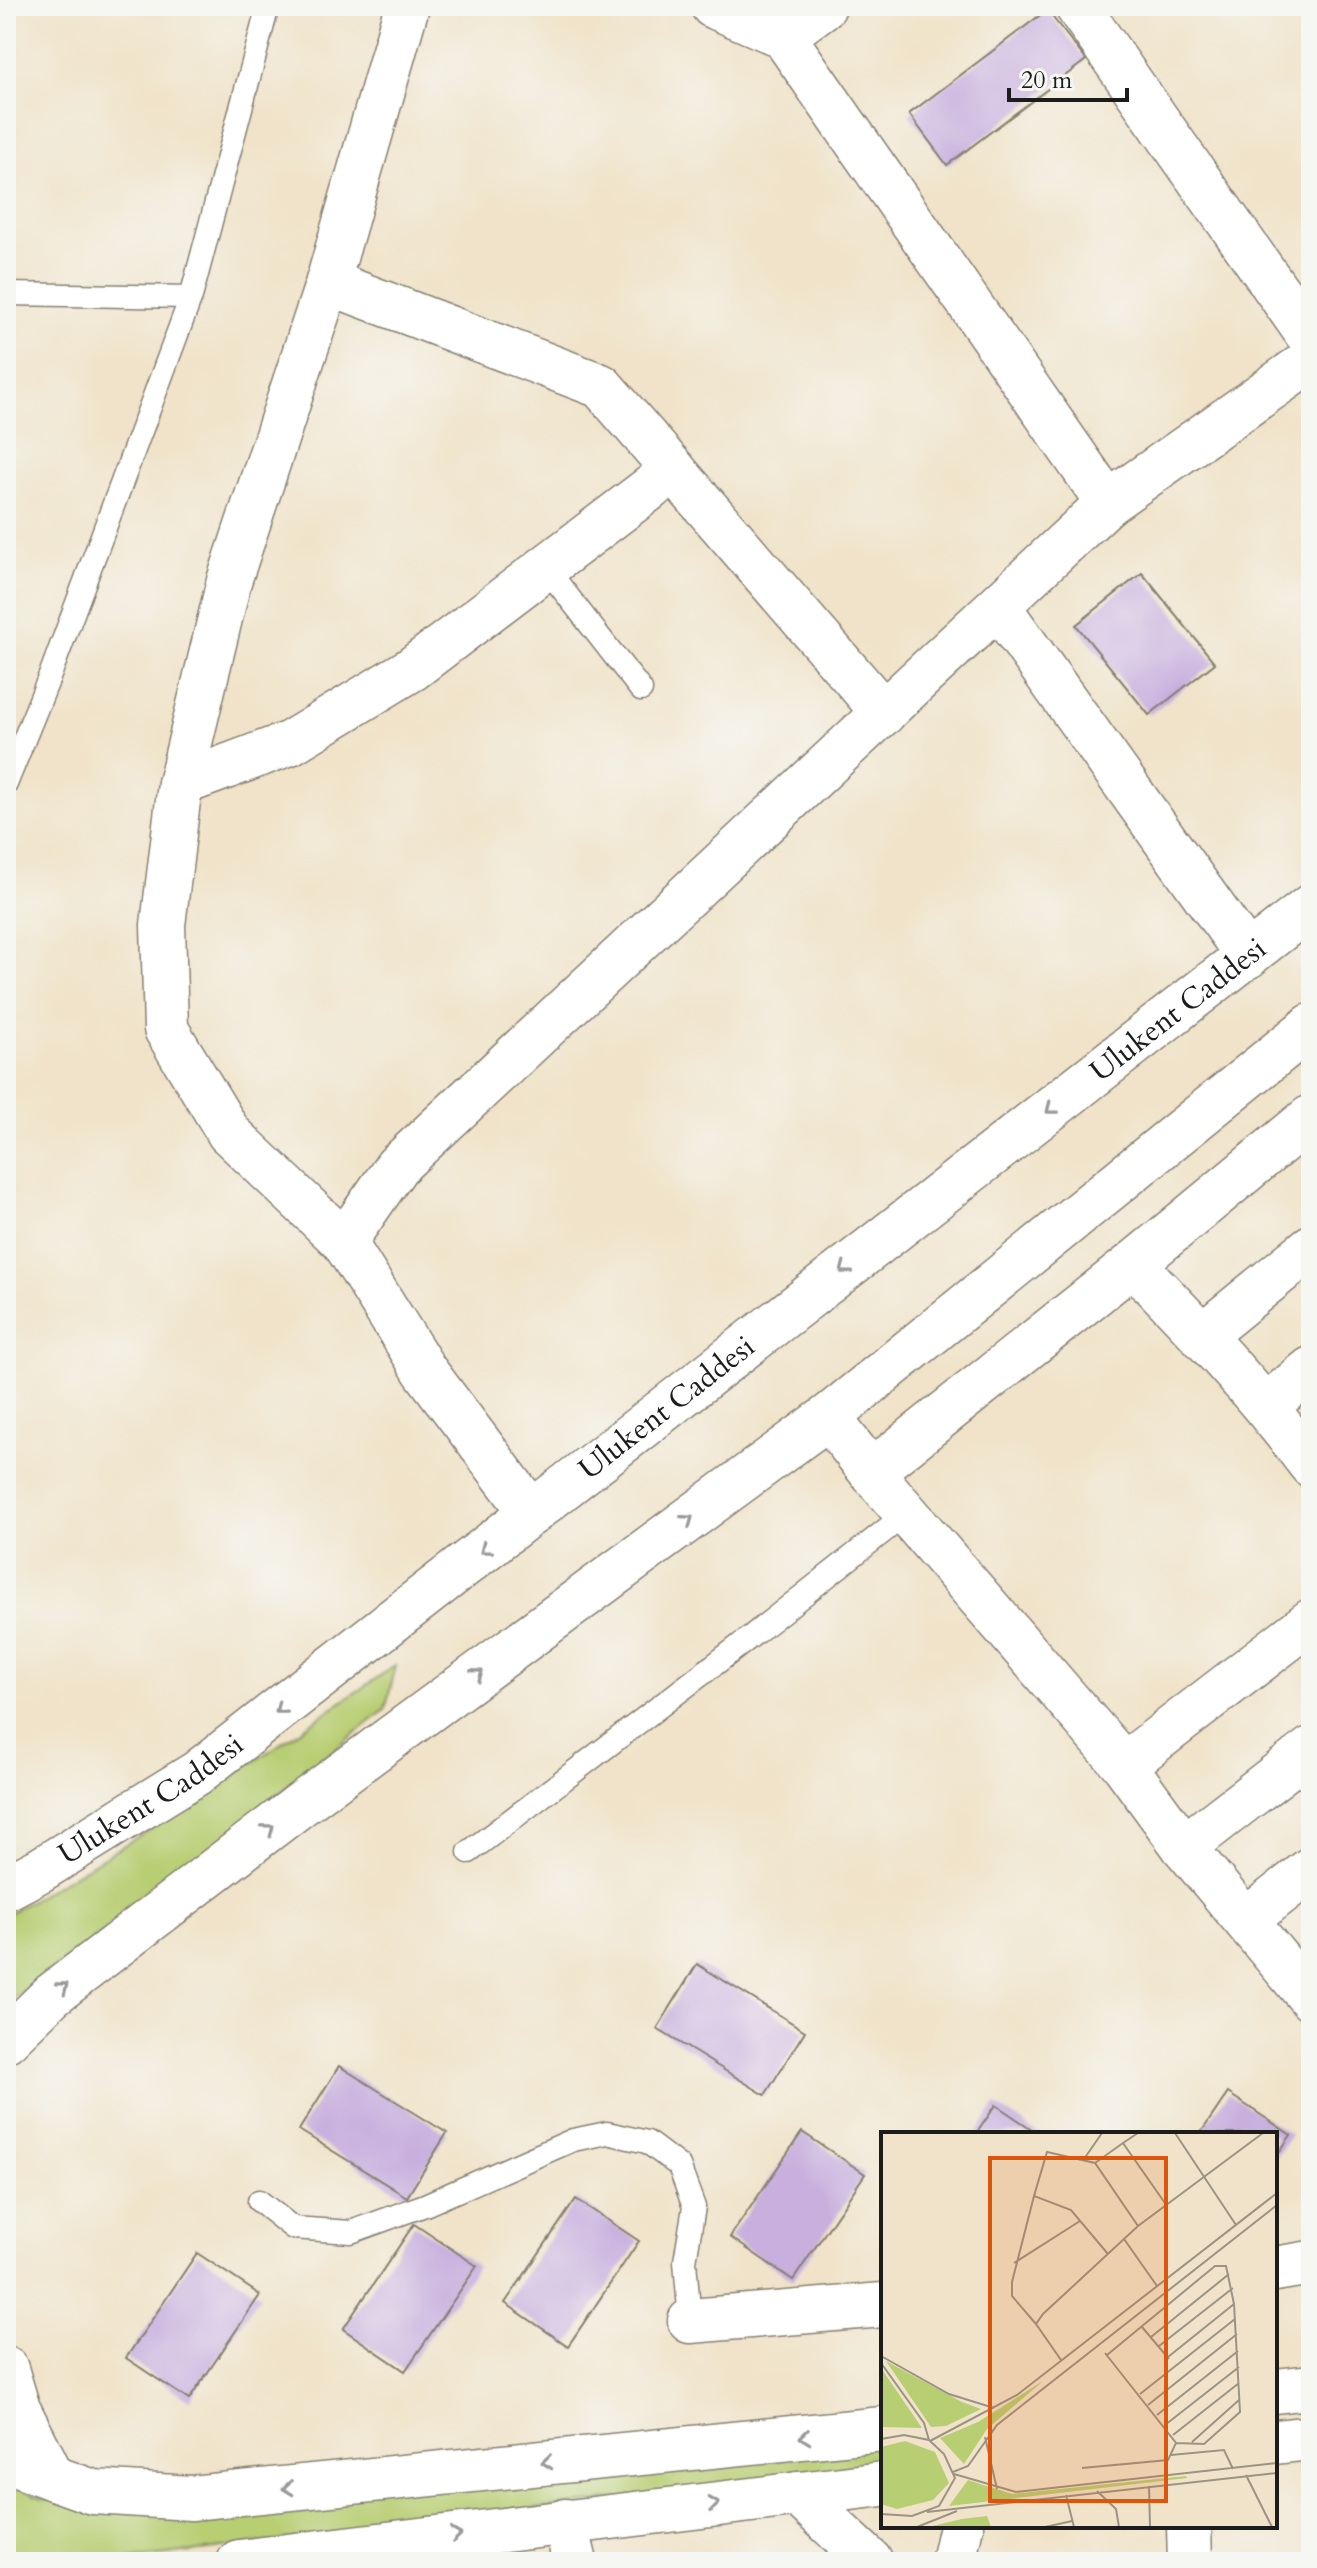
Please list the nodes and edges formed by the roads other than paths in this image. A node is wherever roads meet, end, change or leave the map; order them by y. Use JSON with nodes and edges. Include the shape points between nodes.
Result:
{"nodes":[{"id":1,"x":268,"y":6,"type":"edge"},
{"id":2,"x":407,"y":6,"type":"edge"},
{"id":3,"x":713,"y":6,"type":"edge"},
{"id":4,"x":824,"y":6,"type":"edge"},
{"id":5,"x":1077,"y":6,"type":"edge"},
{"id":6,"x":783,"y":36,"type":"junction"},
{"id":7,"x":328,"y":282,"type":"junction"},
{"id":8,"x":6,"y":294,"type":"edge"},
{"id":9,"x":191,"y":297,"type":"junction"},
{"id":10,"x":1311,"y":339,"type":"edge"},
{"id":11,"x":1311,"y":360,"type":"edge"},
{"id":12,"x":674,"y":470,"type":"junction"},
{"id":13,"x":1108,"y":503,"type":"junction"},
{"id":14,"x":546,"y":568,"type":"junction"},
{"id":15,"x":998,"y":606,"type":"junction"},
{"id":16,"x":641,"y":690,"type":"dead end"},
{"id":17,"x":884,"y":713,"type":"junction"},
{"id":18,"x":6,"y":784,"type":"edge"},
{"id":19,"x":180,"y":784,"type":"junction"},
{"id":20,"x":1311,"y":906,"type":"edge"},
{"id":21,"x":1248,"y":956,"type":"junction"},
{"id":22,"x":1311,"y":1026,"type":"edge"},
{"id":23,"x":1311,"y":1117,"type":"edge"},
{"id":24,"x":344,"y":1242,"type":"junction"},
{"id":25,"x":1311,"y":1247,"type":"edge"},
{"id":26,"x":1133,"y":1264,"type":"junction"},
{"id":27,"x":1203,"y":1335,"type":"junction"},
{"id":28,"x":1311,"y":1369,"type":"edge"},
{"id":29,"x":1266,"y":1406,"type":"junction"},
{"id":30,"x":828,"y":1417,"type":"junction"},
{"id":31,"x":1311,"y":1465,"type":"edge"},
{"id":32,"x":871,"y":1472,"type":"junction"},
{"id":33,"x":532,"y":1513,"type":"junction"},
{"id":34,"x":907,"y":1513,"type":"junction"},
{"id":35,"x":1311,"y":1621,"type":"edge"},
{"id":36,"x":1311,"y":1749,"type":"edge"},
{"id":37,"x":1124,"y":1765,"type":"junction"},
{"id":38,"x":1184,"y":1847,"type":"junction"},
{"id":39,"x":469,"y":1852,"type":"dead end"},
{"id":40,"x":1311,"y":1869,"type":"edge"},
{"id":41,"x":17,"y":1875,"type":"edge"},
{"id":42,"x":1246,"y":1920,"type":"junction"},
{"id":43,"x":1311,"y":1999,"type":"edge"},
{"id":44,"x":6,"y":2040,"type":"edge"},
{"id":45,"x":259,"y":2201,"type":"dead end"},
{"id":46,"x":1311,"y":2263,"type":"edge"},
{"id":47,"x":1277,"y":2269,"type":"edge"},
{"id":48,"x":881,"y":2305,"type":"edge"},
{"id":49,"x":690,"y":2321,"type":"joint"},
{"id":50,"x":6,"y":2369,"type":"edge"},
{"id":51,"x":1311,"y":2387,"type":"edge"},
{"id":52,"x":1277,"y":2391,"type":"edge"},
{"id":53,"x":881,"y":2429,"type":"edge"},
{"id":54,"x":1311,"y":2438,"type":"edge"},
{"id":55,"x":1277,"y":2442,"type":"edge"},
{"id":56,"x":6,"y":2461,"type":"edge"},
{"id":57,"x":53,"y":2478,"type":"junction"},
{"id":58,"x":881,"y":2484,"type":"edge"},
{"id":59,"x":798,"y":2494,"type":"junction"},
{"id":60,"x":961,"y":2528,"type":"edge"},
{"id":61,"x":1189,"y":2528,"type":"edge"},
{"id":62,"x":570,"y":2542,"type":"edge"},
{"id":63,"x":239,"y":2562,"type":"edge"},
{"id":64,"x":871,"y":2562,"type":"edge"},
{"id":65,"x":953,"y":2562,"type":"edge"},
{"id":66,"x":1190,"y":2562,"type":"edge"}],
"edges":[{"from":1,"to":9,"type":"lane"},
{"from":2,"to":7,"type":"street"},
{"from":3,"to":6,"type":"street"},
{"from":4,"to":6,"type":"street"},
{"from":5,"to":10,"type":"street"},
{"from":6,"to":13,"type":"street"},
{"from":7,"to":12,"type":"street","via":[[601,386]]},
{"from":7,"to":19,"type":"street","via":[[229,581]]},
{"from":8,"to":9,"type":"lane"},
{"from":9,"to":18,"type":"lane"},
{"from":11,"to":13,"type":"street"},
{"from":12,"to":14,"type":"street"},
{"from":12,"to":17,"type":"street"},
{"from":13,"to":15,"type":"street"},
{"from":14,"to":16,"type":"lane"},
{"from":14,"to":19,"type":"street","via":[[412,669],[290,743]]},
{"from":15,"to":17,"type":"street"},
{"from":15,"to":21,"type":"street"},
{"from":17,"to":24,"type":"street","via":[[397,1166]]},
{"from":19,"to":24,"type":"street","via":[[163,925],[166,1029],[229,1133]]},
{"from":20,"to":21,"type":"street","name":"Ulukent Caddesi"},
{"from":21,"to":33,"type":"street","name":"Ulukent Caddesi","one_way":true},
{"from":22,"to":30,"type":"street"},
{"from":23,"to":26,"type":"street"},
{"from":24,"to":33,"type":"street","via":[[425,1371]]},
{"from":25,"to":27,"type":"street"},
{"from":26,"to":27,"type":"street"},
{"from":26,"to":32,"type":"street"},
{"from":27,"to":29,"type":"street"},
{"from":28,"to":29,"type":"street"},
{"from":29,"to":31,"type":"street"},
{"from":30,"to":32,"type":"street"},
{"from":44,"to":30,"type":"street","one_way":true,"via":[[52,1995],[300,1805]]},
{"from":32,"to":34,"type":"street"},
{"from":33,"to":41,"type":"street","name":"Ulukent Caddesi","one_way":true,"via":[[197,1773]]},
{"from":34,"to":37,"type":"street"},
{"from":34,"to":39,"type":"lane"},
{"from":35,"to":37,"type":"street"},
{"from":36,"to":38,"type":"street"},
{"from":37,"to":38,"type":"street"},
{"from":38,"to":42,"type":"street"},
{"from":40,"to":42,"type":"street"},
{"from":42,"to":43,"type":"street"},
{"from":45,"to":49,"type":"lane","via":[[293,2228],[351,2232],[573,2140],[607,2133],[647,2142],[679,2166],[694,2207],[685,2261]]},
{"from":46,"to":47,"type":"street"},
{"from":48,"to":49,"type":"street"},
{"from":50,"to":57,"type":"street","via":[[18,2409]]},
{"from":51,"to":52,"type":"street"},
{"from":53,"to":57,"type":"street","one_way":true,"via":[[191,2498],[93,2492]]},
{"from":54,"to":55,"type":"street"},
{"from":56,"to":57,"type":"street"},
{"from":58,"to":59,"type":"street"},
{"from":62,"to":59,"type":"street","one_way":true},
{"from":59,"to":64,"type":"street"},
{"from":60,"to":65,"type":"street"},
{"from":61,"to":66,"type":"street"},
{"from":63,"to":62,"type":"street","one_way":true}]}
